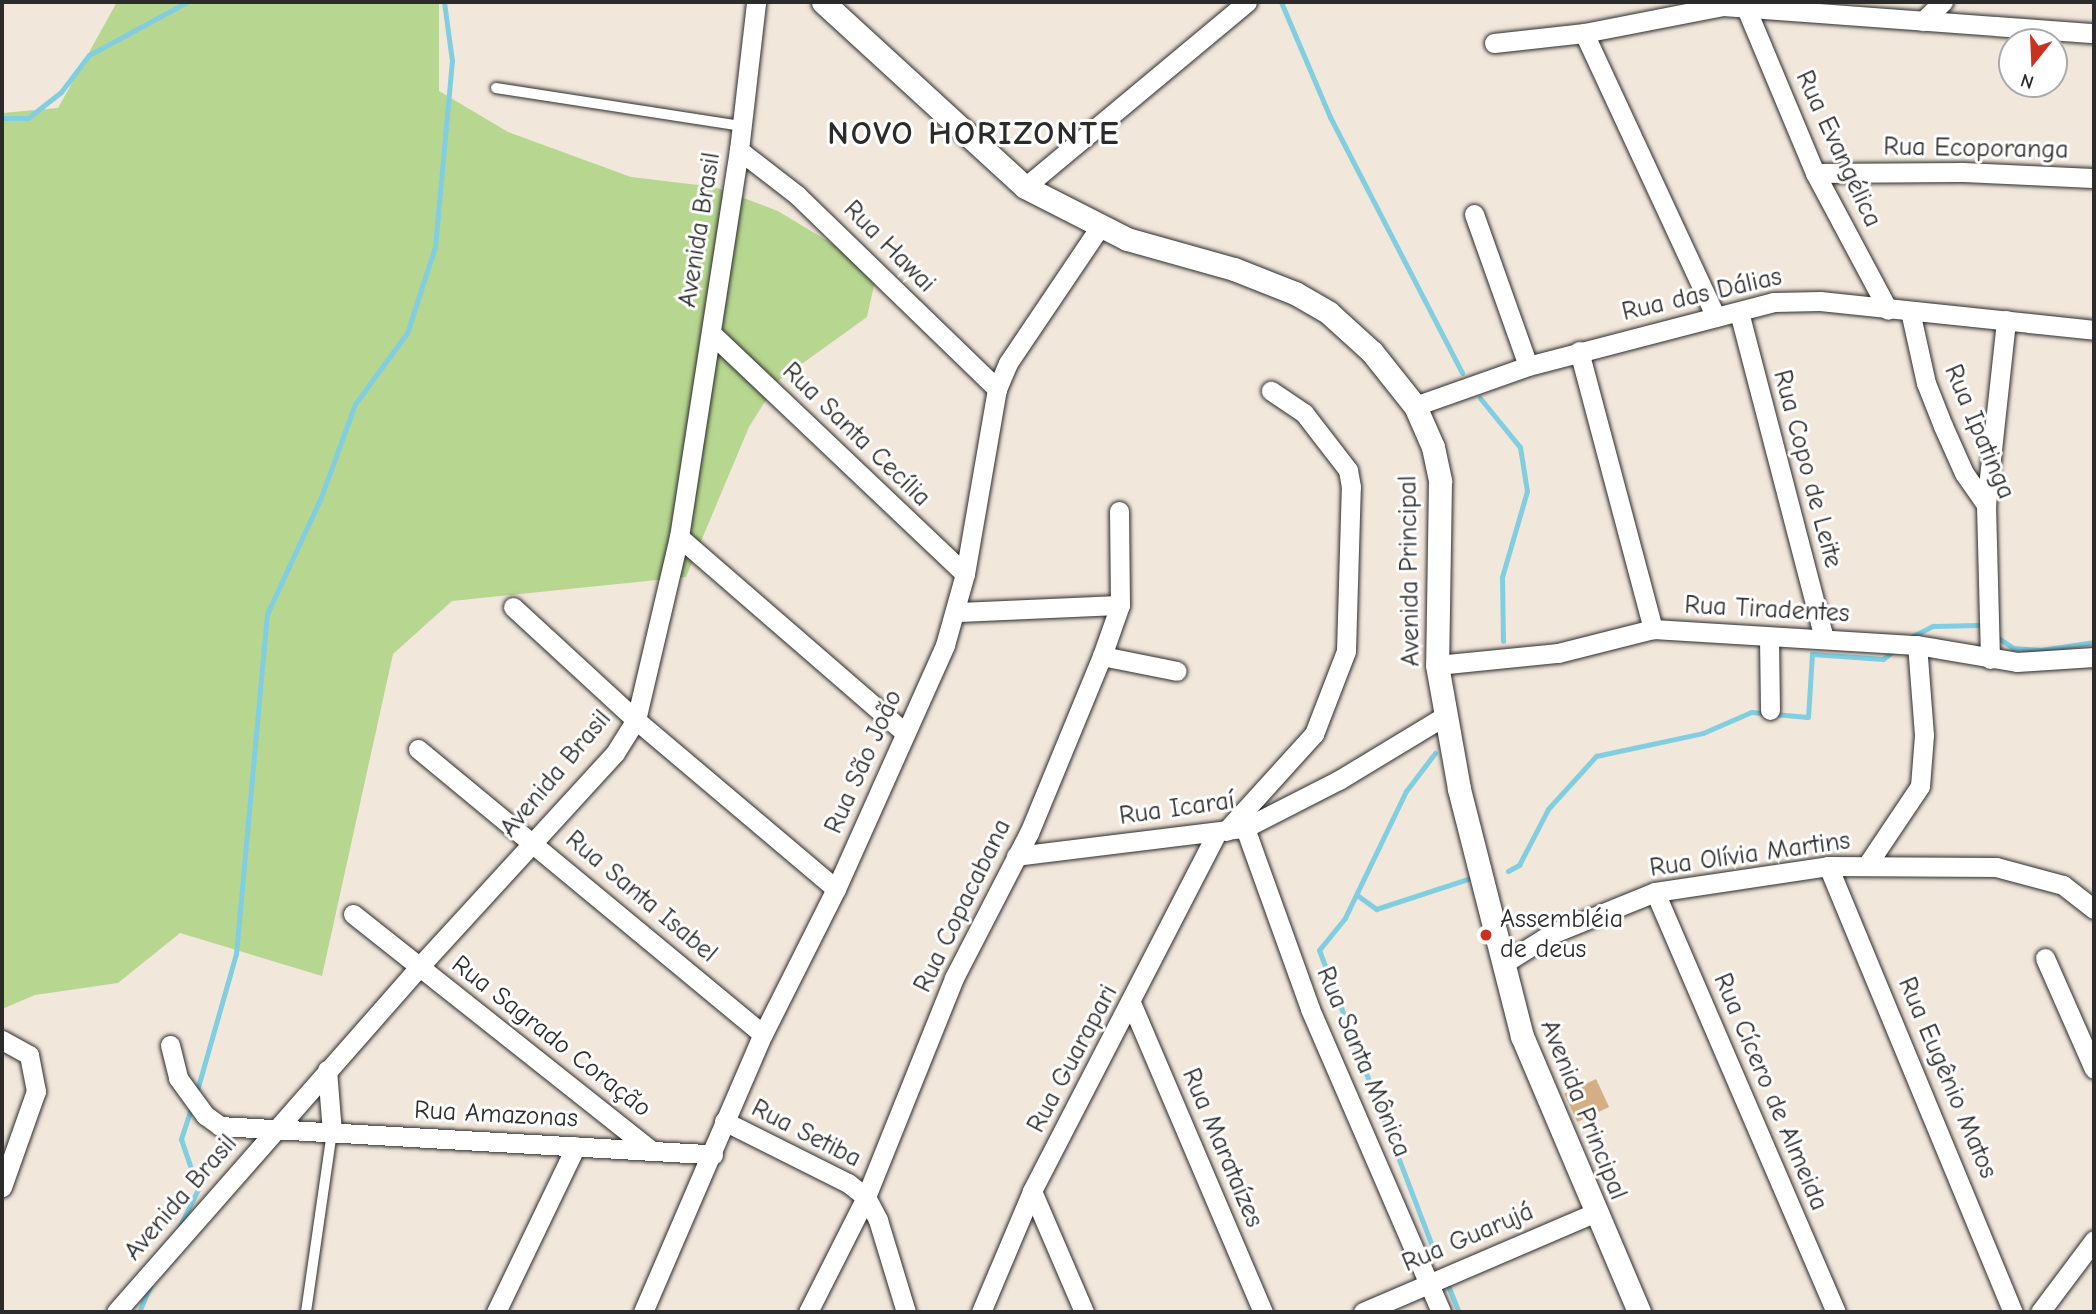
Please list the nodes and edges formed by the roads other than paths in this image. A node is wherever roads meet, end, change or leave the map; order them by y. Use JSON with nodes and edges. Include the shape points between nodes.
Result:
{"nodes":[{"id":1,"x":756,"y":2,"type":"edge"},
{"id":2,"x":822,"y":2,"type":"edge"},
{"id":3,"x":1247,"y":2,"type":"edge"},
{"id":4,"x":1943,"y":2,"type":"edge"},
{"id":5,"x":1720,"y":6,"type":"edge"},
{"id":6,"x":1923,"y":20,"type":"junction"},
{"id":7,"x":2093,"y":32,"type":"edge"},
{"id":8,"x":1584,"y":33,"type":"junction"},
{"id":9,"x":1494,"y":43,"type":"dead end"},
{"id":10,"x":496,"y":88,"type":"dead end"},
{"id":11,"x":742,"y":126,"type":"junction"},
{"id":12,"x":739,"y":150,"type":"junction"},
{"id":13,"x":1815,"y":173,"type":"junction"},
{"id":14,"x":2094,"y":178,"type":"edge"},
{"id":15,"x":1025,"y":187,"type":"junction"},
{"id":16,"x":1474,"y":214,"type":"dead end"},
{"id":17,"x":1099,"y":228,"type":"junction"},
{"id":18,"x":1888,"y":310,"type":"junction"},
{"id":19,"x":1910,"y":311,"type":"junction"},
{"id":20,"x":1739,"y":312,"type":"junction"},
{"id":21,"x":1716,"y":317,"type":"junction"},
{"id":22,"x":2006,"y":320,"type":"junction"},
{"id":23,"x":2094,"y":330,"type":"edge"},
{"id":24,"x":711,"y":333,"type":"junction"},
{"id":25,"x":1579,"y":351,"type":"junction"},
{"id":26,"x":1528,"y":366,"type":"junction"},
{"id":27,"x":998,"y":389,"type":"junction"},
{"id":28,"x":1271,"y":391,"type":"dead end"},
{"id":29,"x":1415,"y":406,"type":"junction"},
{"id":30,"x":1986,"y":505,"type":"junction"},
{"id":31,"x":1119,"y":511,"type":"dead end"},
{"id":32,"x":679,"y":537,"type":"junction"},
{"id":33,"x":965,"y":573,"type":"junction"},
{"id":34,"x":1120,"y":605,"type":"junction"},
{"id":35,"x":513,"y":607,"type":"dead end"},
{"id":36,"x":957,"y":612,"type":"junction"},
{"id":37,"x":1653,"y":629,"type":"junction"},
{"id":38,"x":1769,"y":638,"type":"junction"},
{"id":39,"x":1824,"y":639,"type":"junction"},
{"id":40,"x":1917,"y":645,"type":"junction"},
{"id":41,"x":1102,"y":656,"type":"junction"},
{"id":42,"x":2094,"y":657,"type":"edge"},
{"id":43,"x":1990,"y":659,"type":"junction"},
{"id":44,"x":1437,"y":665,"type":"junction"},
{"id":45,"x":1177,"y":671,"type":"dead end"},
{"id":46,"x":1770,"y":710,"type":"dead end"},
{"id":47,"x":1443,"y":717,"type":"junction"},
{"id":48,"x":636,"y":720,"type":"junction"},
{"id":49,"x":905,"y":733,"type":"junction"},
{"id":50,"x":418,"y":749,"type":"dead end"},
{"id":51,"x":1229,"y":830,"type":"junction"},
{"id":52,"x":535,"y":842,"type":"junction"},
{"id":53,"x":1016,"y":856,"type":"junction"},
{"id":54,"x":1867,"y":865,"type":"junction"},
{"id":55,"x":1828,"y":866,"type":"junction"},
{"id":56,"x":836,"y":889,"type":"junction"},
{"id":57,"x":1655,"y":892,"type":"junction"},
{"id":58,"x":2094,"y":909,"type":"edge"},
{"id":59,"x":353,"y":914,"type":"dead end"},
{"id":60,"x":2045,"y":958,"type":"dead end"},
{"id":61,"x":1503,"y":964,"type":"junction"},
{"id":62,"x":419,"y":967,"type":"junction"},
{"id":63,"x":1132,"y":1005,"type":"junction"},
{"id":64,"x":762,"y":1034,"type":"junction"},
{"id":65,"x":2,"y":1040,"type":"edge"},
{"id":66,"x":170,"y":1045,"type":"dead end"},
{"id":67,"x":2094,"y":1069,"type":"edge"},
{"id":68,"x":327,"y":1070,"type":"junction"},
{"id":69,"x":724,"y":1121,"type":"junction"},
{"id":70,"x":276,"y":1129,"type":"junction"},
{"id":71,"x":332,"y":1132,"type":"junction"},
{"id":72,"x":576,"y":1146,"type":"junction"},
{"id":73,"x":650,"y":1149,"type":"junction"},
{"id":74,"x":712,"y":1154,"type":"junction"},
{"id":75,"x":2,"y":1187,"type":"edge"},
{"id":76,"x":1032,"y":1192,"type":"junction"},
{"id":77,"x":866,"y":1197,"type":"junction"},
{"id":78,"x":1594,"y":1213,"type":"junction"},
{"id":79,"x":2094,"y":1240,"type":"edge"},
{"id":80,"x":1428,"y":1283,"type":"junction"},
{"id":81,"x":116,"y":1312,"type":"edge"},
{"id":82,"x":306,"y":1312,"type":"edge"},
{"id":83,"x":496,"y":1312,"type":"edge"},
{"id":84,"x":643,"y":1312,"type":"edge"},
{"id":85,"x":808,"y":1312,"type":"edge"},
{"id":86,"x":906,"y":1312,"type":"edge"},
{"id":87,"x":981,"y":1312,"type":"edge"},
{"id":88,"x":1084,"y":1312,"type":"edge"},
{"id":89,"x":1263,"y":1312,"type":"edge"},
{"id":90,"x":1363,"y":1312,"type":"edge"},
{"id":91,"x":1441,"y":1312,"type":"edge"},
{"id":92,"x":1639,"y":1312,"type":"edge"},
{"id":93,"x":1836,"y":1312,"type":"edge"},
{"id":94,"x":2013,"y":1312,"type":"edge"},
{"id":95,"x":2040,"y":1312,"type":"edge"}],
"edges":[{"from":1,"to":11,"type":"street","name":"Avenida Brasil"},
{"from":2,"to":15,"type":"street","name":"Avenida Principal"},
{"from":3,"to":15,"type":"street"},
{"from":4,"to":6,"type":"street"},
{"from":5,"to":6,"type":"street"},
{"from":5,"to":8,"type":"street"},
{"from":5,"to":13,"type":"street","name":"Rua Evangélica"},
{"from":6,"to":7,"type":"street"},
{"from":8,"to":9,"type":"street"},
{"from":8,"to":21,"type":"street"},
{"from":10,"to":11,"type":"lane"},
{"from":11,"to":12,"type":"street","name":"Avenida Brasil"},
{"from":12,"to":24,"type":"street","name":"Avenida Brasil"},
{"from":12,"to":27,"type":"street","name":"Rua Hawai","via":[[797,195]]},
{"from":13,"to":14,"type":"street","name":"Rua Ecoporanga","via":[[1962,172]]},
{"from":13,"to":18,"type":"street","name":"Rua Evangélica"},
{"from":15,"to":17,"type":"street","name":"Avenida Principal"},
{"from":16,"to":26,"type":"street"},
{"from":17,"to":27,"type":"street","name":"Rua São João","via":[[1023,336]]},
{"from":17,"to":29,"type":"street","name":"Avenida Principal","via":[[1245,272],[1295,293],[1329,313],[1372,352]]},
{"from":18,"to":19,"type":"street","name":"Rua das Dálias"},
{"from":18,"to":20,"type":"street","name":"Rua das Dálias","via":[[1797,300]]},
{"from":19,"to":22,"type":"street","name":"Rua das Dálias"},
{"from":19,"to":30,"type":"street","name":"Rua Ipatinga","via":[[1927,383],[1943,426],[1964,473]]},
{"from":20,"to":21,"type":"street","name":"Rua das Dálias"},
{"from":20,"to":39,"type":"street","name":"Rua Copo de Leite"},
{"from":21,"to":25,"type":"street","name":"Rua das Dálias"},
{"from":22,"to":23,"type":"street","name":"Rua das Dálias"},
{"from":22,"to":30,"type":"street"},
{"from":24,"to":32,"type":"street","name":"Avenida Brasil"},
{"from":24,"to":33,"type":"street","name":"Rua Santa Cecília"},
{"from":25,"to":26,"type":"street","name":"Rua das Dálias"},
{"from":25,"to":37,"type":"street"},
{"from":26,"to":29,"type":"street","name":"Rua das Dálias"},
{"from":27,"to":33,"type":"street","name":"Rua São João"},
{"from":28,"to":51,"type":"street","name":"Rua Guarapari","via":[[1304,413],[1348,470],[1346,651],[1314,734]]},
{"from":29,"to":44,"type":"street","name":"Avenida Principal","via":[[1433,447],[1440,481]]},
{"from":30,"to":43,"type":"street","name":"Rua Ipatinga"},
{"from":31,"to":34,"type":"street","name":"Rua Copacabana"},
{"from":32,"to":48,"type":"street","name":"Avenida Brasil"},
{"from":32,"to":49,"type":"street"},
{"from":33,"to":36,"type":"street","name":"Rua São João"},
{"from":34,"to":36,"type":"street"},
{"from":34,"to":41,"type":"street","name":"Rua Copacabana"},
{"from":35,"to":48,"type":"street"},
{"from":36,"to":49,"type":"street","name":"Rua São João"},
{"from":37,"to":38,"type":"street","name":"Rua Tiradentes"},
{"from":37,"to":44,"type":"street","name":"Rua Tiradentes","via":[[1558,653]]},
{"from":38,"to":39,"type":"street","name":"Rua Tiradentes"},
{"from":38,"to":46,"type":"street"},
{"from":39,"to":40,"type":"street","name":"Rua Tiradentes"},
{"from":40,"to":43,"type":"street","name":"Rua Tiradentes"},
{"from":40,"to":54,"type":"street","via":[[1924,735],[1920,786]]},
{"from":41,"to":45,"type":"street"},
{"from":41,"to":53,"type":"street","name":"Rua Copacabana"},
{"from":42,"to":43,"type":"street","name":"Rua Tiradentes","via":[[2017,663]]},
{"from":44,"to":47,"type":"street","name":"Avenida Principal"},
{"from":47,"to":51,"type":"street","name":"Rua Icaraí","via":[[1339,780]]},
{"from":47,"to":61,"type":"street","name":"Avenida Principal"},
{"from":48,"to":52,"type":"street","name":"Avenida Brasil","via":[[615,753]]},
{"from":48,"to":56,"type":"street"},
{"from":49,"to":56,"type":"street","name":"Rua São João"},
{"from":50,"to":52,"type":"street","name":"Rua Santa Isabel"},
{"from":51,"to":53,"type":"street","name":"Rua Icaraí"},
{"from":51,"to":63,"type":"street","name":"Rua Guarapari"},
{"from":51,"to":80,"type":"street","name":"Rua Santa Mônica"},
{"from":52,"to":62,"type":"street","name":"Avenida Brasil"},
{"from":52,"to":64,"type":"street","name":"Rua Santa Isabel"},
{"from":53,"to":77,"type":"street","name":"Rua Copacabana","via":[[954,978]]},
{"from":54,"to":55,"type":"street","name":"Rua Olívia Martins"},
{"from":54,"to":58,"type":"street","name":"Rua Olívia Martins","via":[[1996,867],[2037,875],[2072,890]]},
{"from":55,"to":57,"type":"street","name":"Rua Olívia Martins"},
{"from":55,"to":94,"type":"street","name":"Rua Eugênio Matos"},
{"from":56,"to":64,"type":"street","name":"Rua São João"},
{"from":57,"to":61,"type":"street","name":"Rua Olívia Martins","via":[[1549,934]]},
{"from":57,"to":93,"type":"street","name":"Rua Cícero de Almeida"},
{"from":59,"to":62,"type":"street","name":"Rua Sagrado Coração"},
{"from":60,"to":67,"type":"street"},
{"from":61,"to":78,"type":"street","name":"Avenida Principal","via":[[1522,1036]]},
{"from":62,"to":68,"type":"street","name":"Avenida Brasil"},
{"from":62,"to":73,"type":"street","name":"Rua Sagrado Coração"},
{"from":63,"to":76,"type":"street","name":"Rua Guarapari"},
{"from":63,"to":89,"type":"street","name":"Rua Marataízes"},
{"from":64,"to":69,"type":"street","name":"Rua São João"},
{"from":65,"to":75,"type":"street","via":[[29,1055],[36,1091]]},
{"from":66,"to":70,"type":"street","name":"Rua Amazonas","via":[[178,1078],[205,1115],[220,1126]]},
{"from":68,"to":70,"type":"street","name":"Avenida Brasil"},
{"from":68,"to":71,"type":"street"},
{"from":69,"to":74,"type":"street","name":"Rua São João"},
{"from":69,"to":77,"type":"street","name":"Rua Setiba","via":[[848,1183]]},
{"from":70,"to":71,"type":"street","name":"Rua Amazonas"},
{"from":70,"to":81,"type":"street","name":"Avenida Brasil"},
{"from":71,"to":72,"type":"street","name":"Rua Amazonas"},
{"from":71,"to":82,"type":"lane"},
{"from":72,"to":73,"type":"street","name":"Rua Amazonas"},
{"from":72,"to":83,"type":"street"},
{"from":73,"to":74,"type":"street","name":"Rua Amazonas"},
{"from":74,"to":84,"type":"street","name":"Rua São João"},
{"from":76,"to":87,"type":"street","name":"Rua Guarapari"},
{"from":76,"to":88,"type":"street"},
{"from":77,"to":85,"type":"street","name":"Rua Copacabana"},
{"from":77,"to":86,"type":"street","name":"Rua Setiba","via":[[878,1220]]},
{"from":78,"to":80,"type":"street","name":"Rua Guarujá"},
{"from":78,"to":92,"type":"street","name":"Avenida Principal"},
{"from":79,"to":95,"type":"street","via":[[2055,1286]]},
{"from":80,"to":90,"type":"street","name":"Rua Guarujá"},
{"from":80,"to":91,"type":"street","name":"Rua Santa Mônica"}]}
